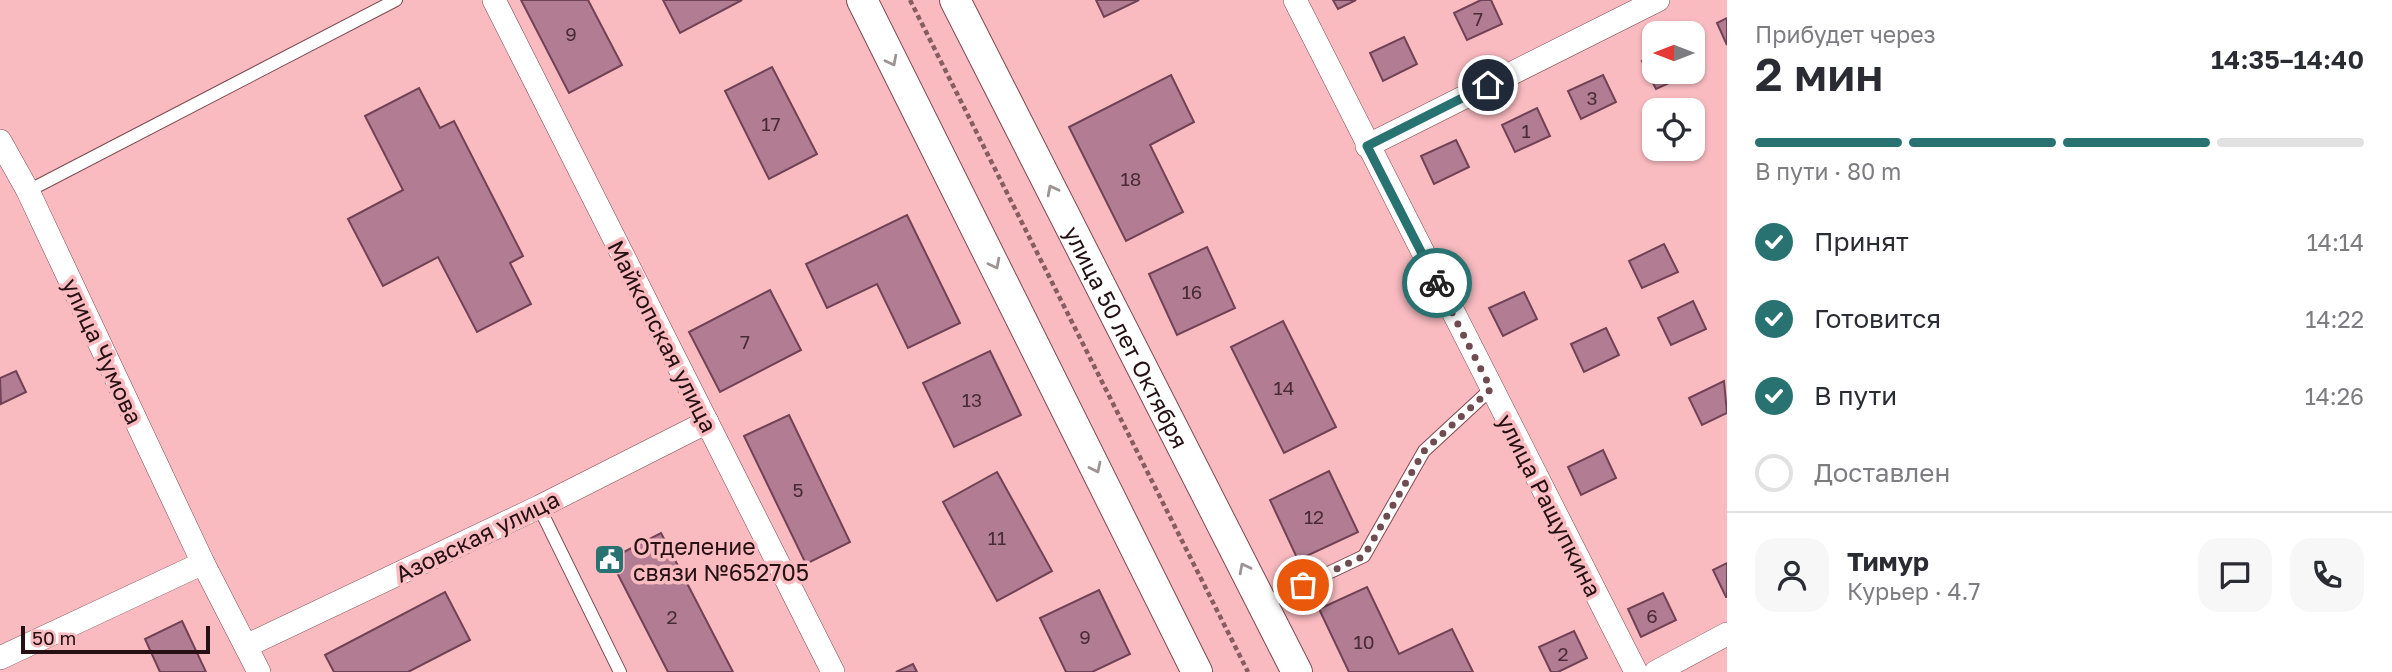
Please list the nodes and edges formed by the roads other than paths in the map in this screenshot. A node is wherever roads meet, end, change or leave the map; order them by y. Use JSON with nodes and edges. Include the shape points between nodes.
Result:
{"nodes":[{"id":1,"x":396,"y":0,"type":"edge"},
{"id":2,"x":494,"y":0,"type":"edge"},
{"id":3,"x":862,"y":0,"type":"edge"},
{"id":4,"x":955,"y":0,"type":"edge"},
{"id":5,"x":1295,"y":0,"type":"edge"},
{"id":6,"x":1658,"y":0,"type":"edge"},
{"id":7,"x":0,"y":141,"type":"edge"},
{"id":8,"x":1367,"y":146,"type":"junction"},
{"id":9,"x":28,"y":191,"type":"junction"},
{"id":10,"x":1491,"y":389,"type":"junction"},
{"id":11,"x":706,"y":422,"type":"junction"},
{"id":12,"x":538,"y":507,"type":"junction"},
{"id":13,"x":203,"y":563,"type":"junction"},
{"id":14,"x":1263,"y":604,"type":"junction"},
{"id":15,"x":1727,"y":634,"type":"edge"},
{"id":16,"x":246,"y":646,"type":"junction"},
{"id":17,"x":0,"y":658,"type":"edge"},
{"id":18,"x":259,"y":672,"type":"edge"},
{"id":19,"x":620,"y":672,"type":"edge"},
{"id":20,"x":833,"y":672,"type":"edge"},
{"id":21,"x":1197,"y":672,"type":"edge"},
{"id":22,"x":1297,"y":672,"type":"edge"},
{"id":23,"x":1636,"y":672,"type":"edge"},
{"id":24,"x":1656,"y":672,"type":"edge"}],
"edges":[{"from":1,"to":9,"type":"lane"},
{"from":2,"to":11,"type":"street","name":"Майкопская улица"},
{"from":3,"to":21,"type":"street","one_way":true},
{"from":14,"to":4,"type":"street","name":"улица 50 лет Октября","one_way":true},
{"from":5,"to":8,"type":"street","name":"улица Ращупкина"},
{"from":6,"to":8,"type":"street"},
{"from":7,"to":9,"type":"street","name":"улица Чумова"},
{"from":8,"to":10,"type":"street","name":"улица Ращупкина"},
{"from":9,"to":13,"type":"street","name":"улица Чумова"},
{"from":10,"to":14,"type":"lane","via":[[1424,451],[1364,556]]},
{"from":10,"to":23,"type":"street","name":"улица Ращупкина"},
{"from":11,"to":12,"type":"street","name":"Азовская улица"},
{"from":11,"to":20,"type":"street","name":"Майкопская улица"},
{"from":12,"to":16,"type":"street","name":"Азовская улица"},
{"from":12,"to":19,"type":"lane"},
{"from":13,"to":16,"type":"street","name":"улица Чумова"},
{"from":13,"to":17,"type":"street"},
{"from":14,"to":22,"type":"street","name":"улица 50 лет Октября"},
{"from":15,"to":24,"type":"street"},
{"from":16,"to":18,"type":"street","name":"улица Чумова"}]}
